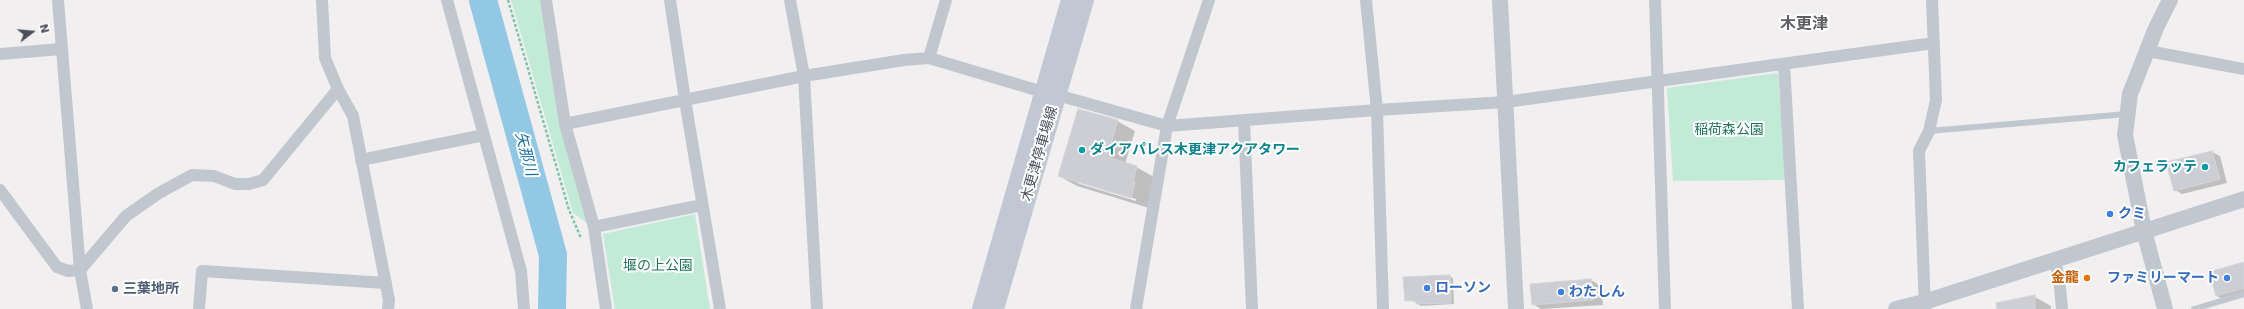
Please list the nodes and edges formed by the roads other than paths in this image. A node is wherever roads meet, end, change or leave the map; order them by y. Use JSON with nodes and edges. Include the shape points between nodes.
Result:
{"nodes":[{"id":1,"x":58,"y":0,"type":"edge"},
{"id":2,"x":322,"y":0,"type":"edge"},
{"id":3,"x":447,"y":0,"type":"edge"},
{"id":4,"x":546,"y":0,"type":"edge"},
{"id":5,"x":670,"y":0,"type":"edge"},
{"id":6,"x":790,"y":0,"type":"edge"},
{"id":7,"x":946,"y":0,"type":"edge"},
{"id":8,"x":1070,"y":0,"type":"edge"},
{"id":9,"x":1085,"y":0,"type":"edge"},
{"id":10,"x":1209,"y":0,"type":"edge"},
{"id":11,"x":1366,"y":0,"type":"edge"},
{"id":12,"x":1500,"y":0,"type":"edge"},
{"id":13,"x":1655,"y":0,"type":"edge"},
{"id":14,"x":1932,"y":0,"type":"edge"},
{"id":15,"x":2170,"y":0,"type":"edge"},
{"id":16,"x":1934,"y":43,"type":"junction"},
{"id":17,"x":62,"y":49,"type":"junction"},
{"id":18,"x":2148,"y":51,"type":"junction"},
{"id":19,"x":0,"y":54,"type":"edge"},
{"id":20,"x":929,"y":58,"type":"junction"},
{"id":21,"x":1784,"y":64,"type":"junction"},
{"id":22,"x":2244,"y":69,"type":"edge"},
{"id":23,"x":804,"y":76,"type":"junction"},
{"id":24,"x":1657,"y":82,"type":"junction"},
{"id":25,"x":338,"y":89,"type":"junction"},
{"id":26,"x":1050,"y":93,"type":"junction"},
{"id":27,"x":685,"y":100,"type":"junction"},
{"id":28,"x":1506,"y":102,"type":"junction"},
{"id":29,"x":1376,"y":110,"type":"junction"},
{"id":30,"x":2127,"y":114,"type":"junction"},
{"id":31,"x":1244,"y":121,"type":"junction"},
{"id":32,"x":565,"y":124,"type":"junction"},
{"id":33,"x":1167,"y":126,"type":"junction"},
{"id":34,"x":1929,"y":131,"type":"junction"},
{"id":35,"x":484,"y":135,"type":"junction"},
{"id":36,"x":361,"y":160,"type":"junction"},
{"id":37,"x":0,"y":190,"type":"edge"},
{"id":38,"x":2244,"y":199,"type":"edge"},
{"id":39,"x":702,"y":206,"type":"junction"},
{"id":40,"x":594,"y":227,"type":"junction"},
{"id":41,"x":2144,"y":232,"type":"junction"},
{"id":42,"x":2054,"y":260,"type":"junction"},
{"id":43,"x":80,"y":270,"type":"junction"},
{"id":44,"x":386,"y":283,"type":"junction"},
{"id":45,"x":2244,"y":294,"type":"edge"},
{"id":46,"x":1924,"y":306,"type":"edge"},
{"id":47,"x":87,"y":309,"type":"edge"},
{"id":48,"x":199,"y":309,"type":"edge"},
{"id":49,"x":388,"y":309,"type":"edge"},
{"id":50,"x":524,"y":309,"type":"edge"},
{"id":51,"x":606,"y":309,"type":"edge"},
{"id":52,"x":720,"y":309,"type":"edge"},
{"id":53,"x":817,"y":309,"type":"edge"},
{"id":54,"x":981,"y":309,"type":"edge"},
{"id":55,"x":995,"y":309,"type":"edge"},
{"id":56,"x":1136,"y":309,"type":"edge"},
{"id":57,"x":1252,"y":309,"type":"edge"},
{"id":58,"x":1383,"y":309,"type":"edge"},
{"id":59,"x":1516,"y":309,"type":"edge"},
{"id":60,"x":1665,"y":309,"type":"edge"},
{"id":61,"x":1798,"y":309,"type":"edge"},
{"id":62,"x":1896,"y":309,"type":"edge"},
{"id":63,"x":2062,"y":309,"type":"edge"},
{"id":64,"x":2165,"y":309,"type":"edge"},
{"id":65,"x":2194,"y":309,"type":"edge"}],
"edges":[{"from":1,"to":17,"type":"street"},
{"from":2,"to":25,"type":"street","via":[[325,58]]},
{"from":3,"to":35,"type":"street"},
{"from":4,"to":32,"type":"street"},
{"from":5,"to":27,"type":"street"},
{"from":6,"to":23,"type":"street"},
{"from":7,"to":20,"type":"street"},
{"from":8,"to":26,"type":"main road","name":"木更津停車場線"},
{"from":9,"to":26,"type":"main road","name":"木更津停車場線"},
{"from":10,"to":33,"type":"street"},
{"from":11,"to":29,"type":"street"},
{"from":12,"to":28,"type":"street"},
{"from":13,"to":24,"type":"street"},
{"from":14,"to":16,"type":"street"},
{"from":15,"to":18,"type":"street"},
{"from":16,"to":21,"type":"street"},
{"from":16,"to":34,"type":"street","via":[[1936,100]]},
{"from":17,"to":19,"type":"street"},
{"from":17,"to":43,"type":"street"},
{"from":18,"to":22,"type":"street"},
{"from":18,"to":30,"type":"street","via":[[2130,94]]},
{"from":20,"to":23,"type":"street"},
{"from":20,"to":26,"type":"street"},
{"from":21,"to":24,"type":"street"},
{"from":21,"to":61,"type":"street"},
{"from":23,"to":27,"type":"street"},
{"from":23,"to":53,"type":"street"},
{"from":24,"to":28,"type":"street"},
{"from":24,"to":60,"type":"street"},
{"from":25,"to":36,"type":"street","via":[[353,116]]},
{"from":25,"to":43,"type":"street","via":[[263,180],[235,184],[214,176],[192,175],[159,192],[126,216]]},
{"from":26,"to":33,"type":"street"},
{"from":26,"to":54,"type":"main road","name":"木更津停車場線"},
{"from":26,"to":55,"type":"main road","name":"木更津停車場線"},
{"from":27,"to":32,"type":"street"},
{"from":27,"to":39,"type":"street"},
{"from":28,"to":29,"type":"street"},
{"from":28,"to":59,"type":"street"},
{"from":29,"to":31,"type":"street"},
{"from":29,"to":58,"type":"street"},
{"from":30,"to":34,"type":"lane"},
{"from":30,"to":41,"type":"street","via":[[2125,135]]},
{"from":31,"to":33,"type":"street"},
{"from":31,"to":57,"type":"street"},
{"from":32,"to":40,"type":"street"},
{"from":33,"to":56,"type":"street"},
{"from":34,"to":46,"type":"street","via":[[1919,151]]},
{"from":35,"to":36,"type":"street"},
{"from":35,"to":50,"type":"street","via":[[521,270]]},
{"from":36,"to":44,"type":"street"},
{"from":37,"to":43,"type":"street","via":[[58,267]]},
{"from":38,"to":41,"type":"street"},
{"from":39,"to":40,"type":"street"},
{"from":39,"to":52,"type":"street"},
{"from":40,"to":51,"type":"street"},
{"from":41,"to":42,"type":"street"},
{"from":41,"to":64,"type":"street"},
{"from":42,"to":46,"type":"street"},
{"from":42,"to":63,"type":"street","via":[[2059,276]]},
{"from":43,"to":47,"type":"street"},
{"from":44,"to":48,"type":"street","via":[[202,271]]},
{"from":44,"to":49,"type":"street"},
{"from":45,"to":65,"type":"lane"},
{"from":46,"to":62,"type":"street"}]}
